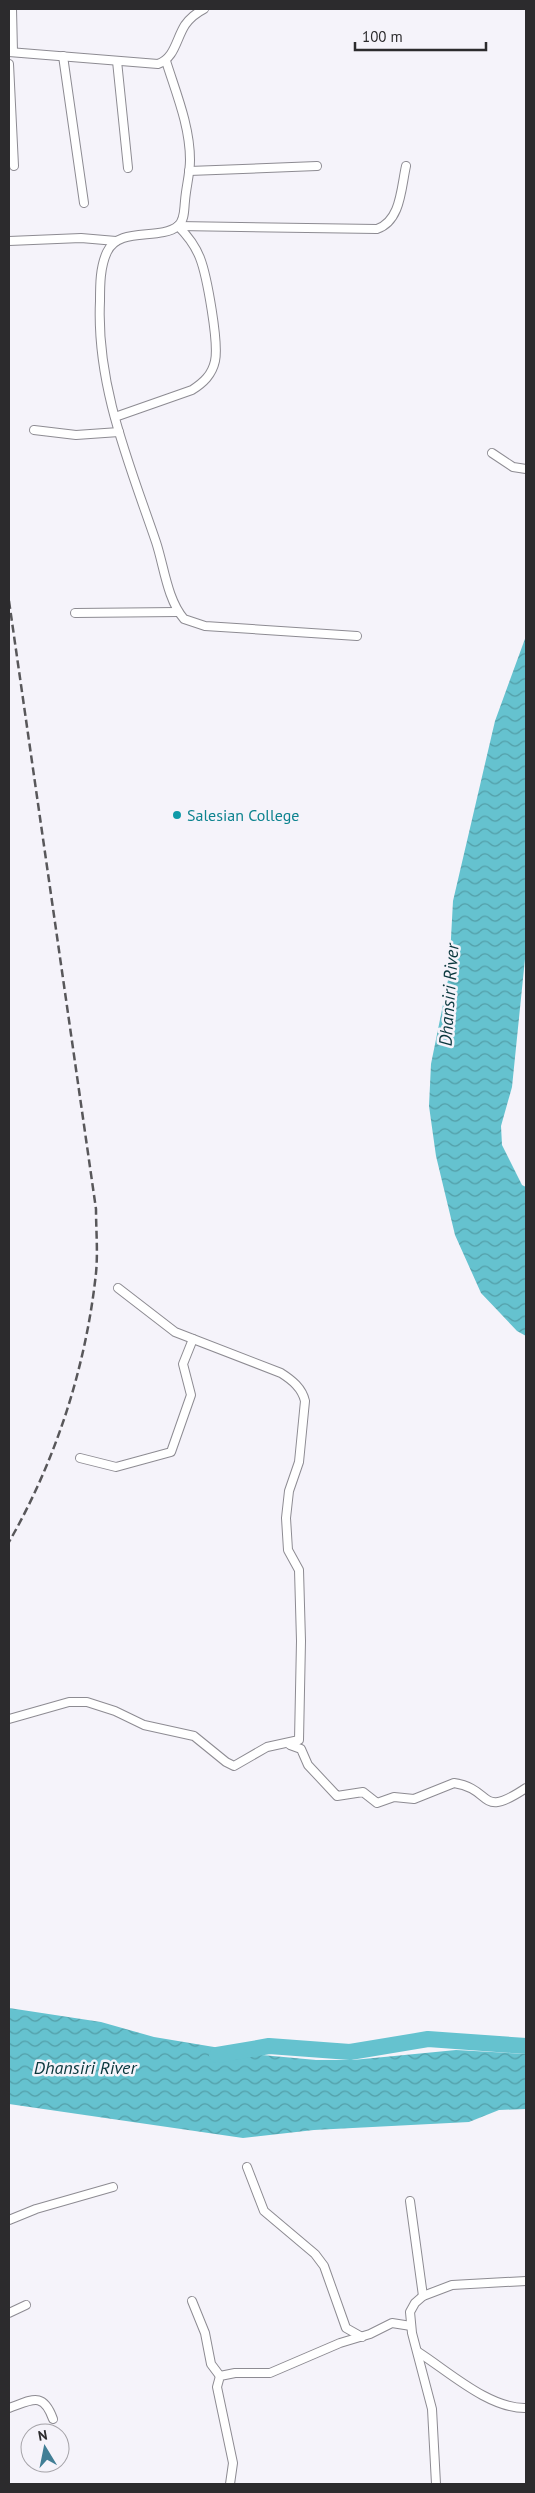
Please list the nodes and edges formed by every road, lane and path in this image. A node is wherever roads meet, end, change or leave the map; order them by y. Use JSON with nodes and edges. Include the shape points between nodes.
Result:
{"nodes":[{"id":1,"x":12,"y":9,"type":"edge"},
{"id":2,"x":204,"y":9,"type":"edge"},
{"id":3,"x":11,"y":52,"type":"edge"},
{"id":4,"x":63,"y":56,"type":"junction"},
{"id":5,"x":117,"y":61,"type":"junction"},
{"id":6,"x":166,"y":61,"type":"junction"},
{"id":7,"x":9,"y":64,"type":"edge"},
{"id":8,"x":14,"y":166,"type":"dead end"},
{"id":9,"x":317,"y":166,"type":"dead end"},
{"id":10,"x":406,"y":166,"type":"dead end"},
{"id":11,"x":128,"y":168,"type":"dead end"},
{"id":12,"x":189,"y":171,"type":"junction"},
{"id":13,"x":84,"y":203,"type":"dead end"},
{"id":14,"x":178,"y":226,"type":"junction"},
{"id":15,"x":9,"y":241,"type":"edge"},
{"id":16,"x":116,"y":241,"type":"junction"},
{"id":17,"x":115,"y":417,"type":"junction"},
{"id":18,"x":34,"y":430,"type":"dead end"},
{"id":19,"x":119,"y":432,"type":"junction"},
{"id":20,"x":492,"y":453,"type":"dead end"},
{"id":21,"x":526,"y":469,"type":"edge"},
{"id":22,"x":178,"y":612,"type":"junction"},
{"id":23,"x":76,"y":613,"type":"dead end"},
{"id":24,"x":357,"y":636,"type":"dead end"},
{"id":25,"x":118,"y":1288,"type":"dead end"},
{"id":26,"x":192,"y":1339,"type":"junction"},
{"id":27,"x":80,"y":1458,"type":"dead end"},
{"id":28,"x":9,"y":1718,"type":"edge"},
{"id":29,"x":286,"y":1743,"type":"junction"},
{"id":30,"x":526,"y":1788,"type":"edge"},
{"id":31,"x":247,"y":2167,"type":"dead end"},
{"id":32,"x":113,"y":2187,"type":"dead end"},
{"id":33,"x":410,"y":2201,"type":"dead end"},
{"id":34,"x":9,"y":2220,"type":"edge"},
{"id":35,"x":526,"y":2281,"type":"edge"},
{"id":36,"x":423,"y":2296,"type":"junction"},
{"id":37,"x":192,"y":2301,"type":"dead end"},
{"id":38,"x":26,"y":2305,"type":"dead end"},
{"id":39,"x":9,"y":2313,"type":"edge"},
{"id":40,"x":411,"y":2326,"type":"junction"},
{"id":41,"x":362,"y":2337,"type":"junction"},
{"id":42,"x":418,"y":2352,"type":"junction"},
{"id":43,"x":220,"y":2376,"type":"junction"},
{"id":44,"x":9,"y":2408,"type":"edge"},
{"id":45,"x":526,"y":2408,"type":"edge"},
{"id":46,"x":53,"y":2419,"type":"dead end"},
{"id":47,"x":230,"y":2484,"type":"edge"},
{"id":48,"x":436,"y":2484,"type":"edge"}],
"edges":[{"from":1,"to":3,"type":"street"},
{"from":2,"to":6,"type":"street","via":[[184,26]]},
{"from":3,"to":4,"type":"street"},
{"from":4,"to":5,"type":"street"},
{"from":4,"to":13,"type":"street"},
{"from":5,"to":6,"type":"street","via":[[158,64]]},
{"from":5,"to":11,"type":"street"},
{"from":6,"to":12,"type":"street","via":[[182,111],[189,146]]},
{"from":7,"to":8,"type":"street"},
{"from":9,"to":12,"type":"street"},
{"from":10,"to":14,"type":"street","via":[[395,213],[391,221],[377,229]]},
{"from":12,"to":14,"type":"street","via":[[183,219]]},
{"from":14,"to":16,"type":"street"},
{"from":14,"to":17,"type":"street","via":[[190,238],[203,267],[216,360],[201,385]]},
{"from":15,"to":16,"type":"street","via":[[81,238]]},
{"from":16,"to":17,"type":"street","via":[[106,254],[101,276],[99,318],[102,367]]},
{"from":17,"to":19,"type":"street"},
{"from":18,"to":19,"type":"street","via":[[76,435]]},
{"from":19,"to":22,"type":"street"},
{"from":20,"to":21,"type":"street","via":[[513,467]]},
{"from":22,"to":23,"type":"street"},
{"from":22,"to":24,"type":"street","via":[[184,619],[205,626]]},
{"from":25,"to":26,"type":"street","via":[[164,1326]]},
{"from":26,"to":27,"type":"street","via":[[183,1364],[191,1395],[171,1452],[116,1468]]},
{"from":26,"to":29,"type":"street","via":[[281,1373],[297,1386],[304,1397],[299,1462],[289,1491],[286,1518],[288,1550],[299,1570],[300,1738]]},
{"from":28,"to":29,"type":"street","via":[[69,1702],[88,1702],[144,1725],[194,1736],[234,1766],[262,1749]]},
{"from":29,"to":30,"type":"street","via":[[302,1749],[308,1765],[336,1796],[364,1792],[377,1803],[394,1797],[414,1799],[454,1783],[491,1802],[500,1803]]},
{"from":31,"to":41,"type":"street","via":[[264,2211],[320,2260],[329,2276],[346,2328]]},
{"from":32,"to":34,"type":"street"},
{"from":33,"to":36,"type":"street"},
{"from":35,"to":36,"type":"street","via":[[452,2285]]},
{"from":36,"to":40,"type":"street","via":[[414,2303],[410,2312]]},
{"from":37,"to":43,"type":"street","via":[[206,2333],[211,2364]]},
{"from":38,"to":39,"type":"street"},
{"from":40,"to":41,"type":"street","via":[[392,2323]]},
{"from":40,"to":42,"type":"street"},
{"from":41,"to":43,"type":"street","via":[[270,2373]]},
{"from":42,"to":45,"type":"street","via":[[479,2394]]},
{"from":42,"to":48,"type":"street","via":[[432,2409]]},
{"from":43,"to":47,"type":"street","via":[[217,2387],[234,2463]]},
{"from":44,"to":46,"type":"street","via":[[43,2401]]}]}
